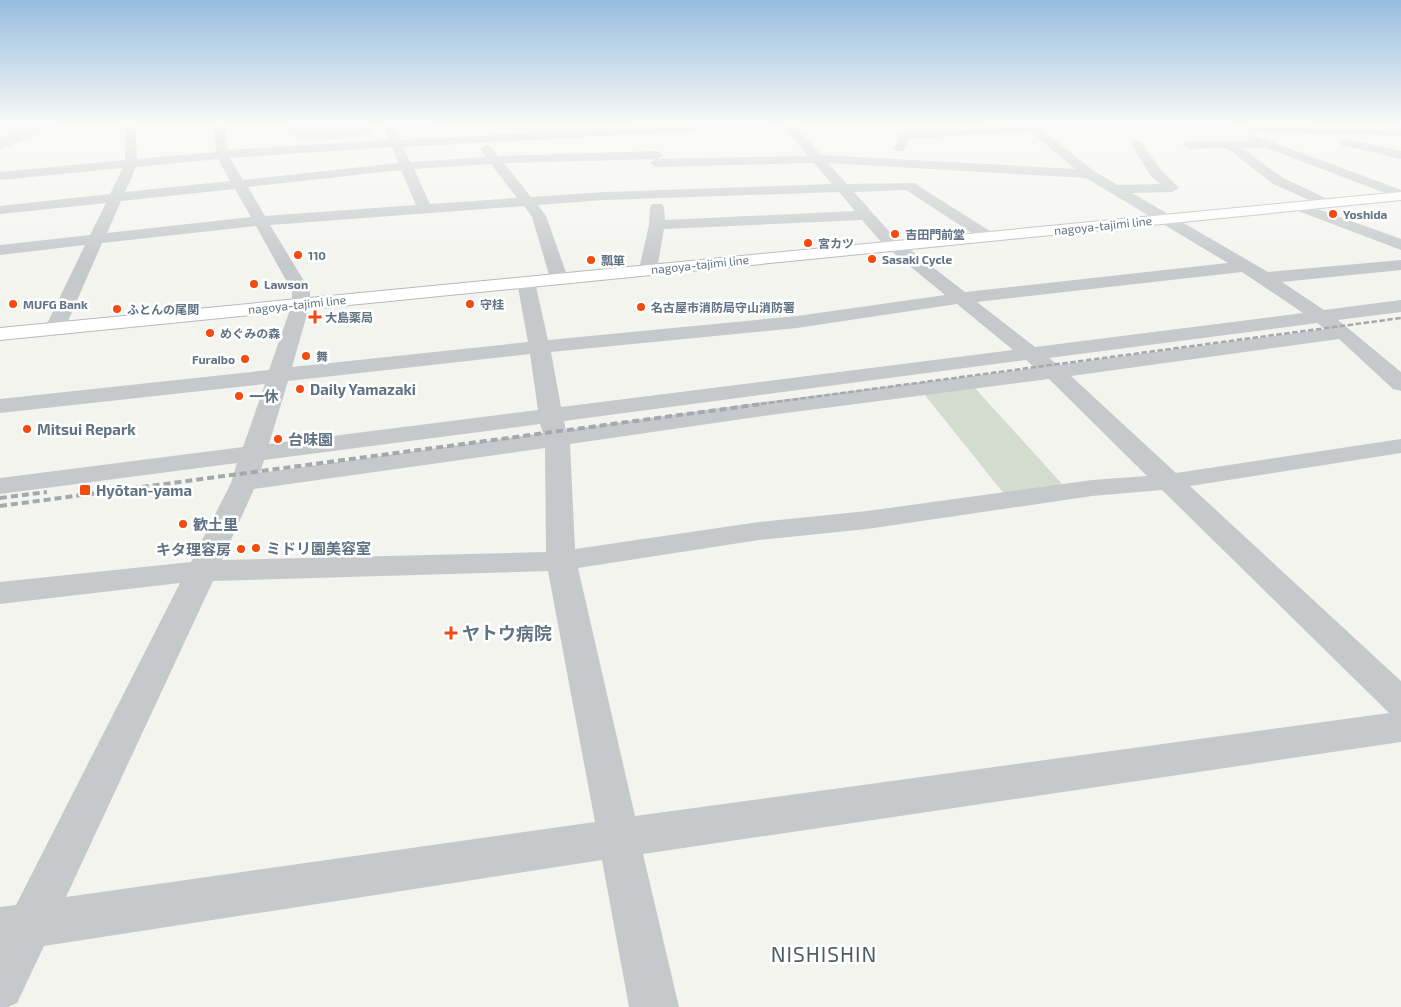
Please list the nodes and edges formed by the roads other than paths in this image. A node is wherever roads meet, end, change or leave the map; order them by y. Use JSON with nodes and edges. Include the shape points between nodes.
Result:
{"nodes":[{"id":1,"x":66,"y":170,"type":"edge"},
{"id":2,"x":128,"y":170,"type":"edge"},
{"id":3,"x":231,"y":170,"type":"edge"},
{"id":4,"x":369,"y":170,"type":"edge"},
{"id":5,"x":408,"y":170,"type":"edge"},
{"id":6,"x":503,"y":170,"type":"edge"},
{"id":7,"x":656,"y":170,"type":"edge"},
{"id":8,"x":826,"y":170,"type":"edge"},
{"id":9,"x":1016,"y":170,"type":"edge"},
{"id":10,"x":1084,"y":170,"type":"edge"},
{"id":11,"x":1154,"y":170,"type":"edge"},
{"id":12,"x":1264,"y":170,"type":"edge"},
{"id":13,"x":1335,"y":170,"type":"edge"},
{"id":14,"x":1088,"y":174,"type":"junction"},
{"id":15,"x":0,"y":176,"type":"edge"},
{"id":16,"x":239,"y":184,"type":"junction"},
{"id":17,"x":841,"y":188,"type":"junction"},
{"id":18,"x":1117,"y":189,"type":"junction"},
{"id":19,"x":657,"y":193,"type":"junction"},
{"id":20,"x":1401,"y":196,"type":"edge"},
{"id":21,"x":115,"y":197,"type":"junction"},
{"id":22,"x":527,"y":202,"type":"junction"},
{"id":23,"x":1325,"y":203,"type":"junction"},
{"id":24,"x":1298,"y":206,"type":"junction"},
{"id":25,"x":425,"y":209,"type":"junction"},
{"id":26,"x":0,"y":210,"type":"edge"},
{"id":27,"x":867,"y":215,"type":"junction"},
{"id":28,"x":1167,"y":218,"type":"junction"},
{"id":29,"x":260,"y":220,"type":"junction"},
{"id":30,"x":657,"y":225,"type":"junction"},
{"id":31,"x":987,"y":236,"type":"junction"},
{"id":32,"x":94,"y":240,"type":"junction"},
{"id":33,"x":895,"y":245,"type":"junction"},
{"id":34,"x":1401,"y":245,"type":"edge"},
{"id":35,"x":0,"y":250,"type":"edge"},
{"id":36,"x":1401,"y":264,"type":"edge"},
{"id":37,"x":1246,"y":266,"type":"junction"},
{"id":38,"x":648,"y":270,"type":"junction"},
{"id":39,"x":559,"y":278,"type":"junction"},
{"id":40,"x":1265,"y":278,"type":"junction"},
{"id":41,"x":526,"y":282,"type":"junction"},
{"id":42,"x":961,"y":298,"type":"junction"},
{"id":43,"x":301,"y":304,"type":"junction"},
{"id":44,"x":1401,"y":306,"type":"edge"},
{"id":45,"x":1318,"y":315,"type":"junction"},
{"id":46,"x":55,"y":328,"type":"junction"},
{"id":47,"x":1343,"y":332,"type":"junction"},
{"id":48,"x":0,"y":334,"type":"edge"},
{"id":49,"x":538,"y":347,"type":"junction"},
{"id":50,"x":1031,"y":354,"type":"junction"},
{"id":51,"x":1055,"y":373,"type":"junction"},
{"id":52,"x":278,"y":375,"type":"junction"},
{"id":53,"x":1401,"y":384,"type":"edge"},
{"id":54,"x":0,"y":406,"type":"edge"},
{"id":55,"x":555,"y":427,"type":"junction"},
{"id":56,"x":1401,"y":446,"type":"edge"},
{"id":57,"x":252,"y":454,"type":"junction"},
{"id":58,"x":1168,"y":482,"type":"junction"},
{"id":59,"x":244,"y":483,"type":"junction"},
{"id":60,"x":0,"y":486,"type":"edge"},
{"id":61,"x":561,"y":561,"type":"junction"},
{"id":62,"x":201,"y":571,"type":"junction"},
{"id":63,"x":0,"y":594,"type":"edge"},
{"id":64,"x":1401,"y":703,"type":"edge"},
{"id":65,"x":1401,"y":727,"type":"edge"},
{"id":66,"x":618,"y":838,"type":"junction"},
{"id":67,"x":14,"y":928,"type":"edge"},
{"id":68,"x":0,"y":986,"type":"edge"},
{"id":69,"x":654,"y":1007,"type":"edge"}],
"edges":[{"from":1,"to":15,"type":"street"},
{"from":2,"to":21,"type":"street"},
{"from":3,"to":16,"type":"street"},
{"from":4,"to":16,"type":"street"},
{"from":5,"to":25,"type":"street"},
{"from":6,"to":22,"type":"street"},
{"from":7,"to":19,"type":"street"},
{"from":8,"to":17,"type":"street"},
{"from":9,"to":14,"type":"street"},
{"from":10,"to":14,"type":"street"},
{"from":11,"to":18,"type":"street","via":[[1172,188]]},
{"from":12,"to":23,"type":"street","via":[[1278,181]]},
{"from":13,"to":20,"type":"street"},
{"from":14,"to":18,"type":"street"},
{"from":16,"to":21,"type":"street"},
{"from":16,"to":29,"type":"street"},
{"from":17,"to":19,"type":"street"},
{"from":17,"to":27,"type":"street"},
{"from":17,"to":31,"type":"street","via":[[909,186]]},
{"from":18,"to":28,"type":"street"},
{"from":19,"to":22,"type":"street"},
{"from":19,"to":30,"type":"street"},
{"from":20,"to":23,"type":"main road","name":"nagoya-tajimi line"},
{"from":21,"to":26,"type":"street"},
{"from":21,"to":32,"type":"street"},
{"from":22,"to":25,"type":"street"},
{"from":22,"to":39,"type":"street","via":[[539,216]]},
{"from":23,"to":24,"type":"main road","name":"nagoya-tajimi line"},
{"from":24,"to":28,"type":"main road","name":"nagoya-tajimi line"},
{"from":24,"to":34,"type":"street"},
{"from":25,"to":29,"type":"street"},
{"from":27,"to":30,"type":"street"},
{"from":27,"to":33,"type":"street"},
{"from":28,"to":31,"type":"main road","name":"nagoya-tajimi line"},
{"from":28,"to":37,"type":"street"},
{"from":29,"to":32,"type":"street"},
{"from":29,"to":43,"type":"street","via":[[301,291]]},
{"from":30,"to":38,"type":"street"},
{"from":31,"to":33,"type":"main road","name":"nagoya-tajimi line"},
{"from":32,"to":35,"type":"street"},
{"from":32,"to":46,"type":"street"},
{"from":33,"to":38,"type":"main road","name":"nagoya-tajimi line"},
{"from":33,"to":42,"type":"street"},
{"from":36,"to":40,"type":"street"},
{"from":37,"to":40,"type":"street"},
{"from":37,"to":42,"type":"street"},
{"from":38,"to":39,"type":"main road","name":"nagoya-tajimi line"},
{"from":39,"to":41,"type":"main road","name":"nagoya-tajimi line"},
{"from":40,"to":45,"type":"street"},
{"from":41,"to":43,"type":"main road","name":"nagoya-tajimi line"},
{"from":41,"to":49,"type":"street"},
{"from":42,"to":49,"type":"street","via":[[797,322]]},
{"from":42,"to":50,"type":"street"},
{"from":43,"to":46,"type":"main road","name":"nagoya-tajimi line"},
{"from":43,"to":52,"type":"street"},
{"from":44,"to":45,"type":"street"},
{"from":45,"to":47,"type":"street"},
{"from":45,"to":50,"type":"street"},
{"from":46,"to":48,"type":"main road","name":"nagoya-tajimi line"},
{"from":47,"to":51,"type":"street"},
{"from":47,"to":53,"type":"street"},
{"from":49,"to":52,"type":"street"},
{"from":49,"to":55,"type":"street"},
{"from":50,"to":51,"type":"street"},
{"from":50,"to":55,"type":"street"},
{"from":51,"to":55,"type":"street"},
{"from":51,"to":58,"type":"street"},
{"from":52,"to":54,"type":"street"},
{"from":52,"to":57,"type":"street"},
{"from":55,"to":57,"type":"street"},
{"from":55,"to":59,"type":"street"},
{"from":55,"to":61,"type":"street"},
{"from":56,"to":58,"type":"street"},
{"from":57,"to":59,"type":"street"},
{"from":57,"to":60,"type":"street"},
{"from":58,"to":61,"type":"street","via":[[1092,488]]},
{"from":58,"to":64,"type":"street"},
{"from":59,"to":62,"type":"street"},
{"from":61,"to":62,"type":"street"},
{"from":61,"to":66,"type":"street"},
{"from":62,"to":63,"type":"street"},
{"from":62,"to":67,"type":"street","via":[[158,663]]},
{"from":65,"to":66,"type":"street"},
{"from":66,"to":67,"type":"street"},
{"from":66,"to":69,"type":"street"},
{"from":67,"to":68,"type":"street"}]}
